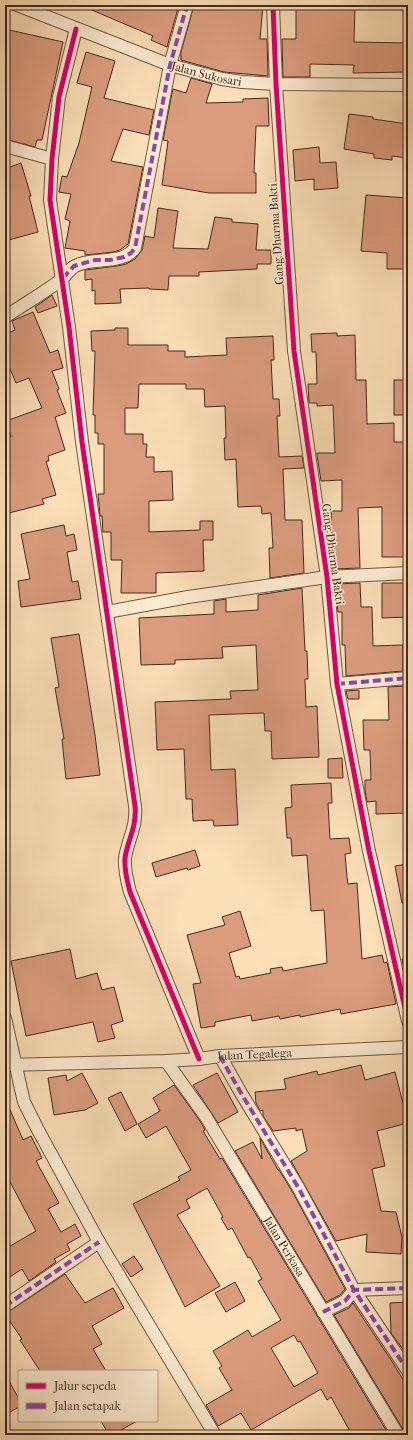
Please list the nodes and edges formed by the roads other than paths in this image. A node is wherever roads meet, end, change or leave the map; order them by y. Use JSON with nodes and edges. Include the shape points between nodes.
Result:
{"nodes":[{"id":1,"x":16,"y":5,"type":"edge"},
{"id":2,"x":187,"y":5,"type":"edge"},
{"id":3,"x":273,"y":5,"type":"edge"},
{"id":4,"x":76,"y":29,"type":"junction"},
{"id":5,"x":170,"y":65,"type":"junction"},
{"id":6,"x":276,"y":84,"type":"junction"},
{"id":7,"x":408,"y":85,"type":"edge"},
{"id":8,"x":5,"y":146,"type":"edge"},
{"id":9,"x":52,"y":159,"type":"junction"},
{"id":10,"x":62,"y":278,"type":"junction"},
{"id":11,"x":5,"y":317,"type":"edge"},
{"id":12,"x":408,"y":573,"type":"edge"},
{"id":13,"x":327,"y":577,"type":"junction"},
{"id":14,"x":107,"y":612,"type":"junction"},
{"id":15,"x":408,"y":678,"type":"edge"},
{"id":16,"x":337,"y":684,"type":"junction"},
{"id":17,"x":5,"y":1018,"type":"edge"},
{"id":18,"x":408,"y":1021,"type":"edge"},
{"id":19,"x":408,"y":1047,"type":"edge"},
{"id":20,"x":220,"y":1056,"type":"junction"},
{"id":21,"x":199,"y":1059,"type":"junction"},
{"id":22,"x":166,"y":1061,"type":"junction"},
{"id":23,"x":10,"y":1065,"type":"edge"},
{"id":24,"x":99,"y":1242,"type":"junction"},
{"id":25,"x":408,"y":1288,"type":"edge"},
{"id":26,"x":354,"y":1290,"type":"junction"},
{"id":27,"x":5,"y":1306,"type":"edge"},
{"id":28,"x":323,"y":1312,"type":"junction"},
{"id":29,"x":408,"y":1371,"type":"edge"},
{"id":30,"x":215,"y":1435,"type":"edge"},
{"id":31,"x":398,"y":1435,"type":"edge"}],
"edges":[{"from":1,"to":4,"type":"street","name":"Jalan Sukosari"},
{"from":2,"to":5,"type":"street"},
{"from":3,"to":6,"type":"street","name":"Gang Dharma Bakti"},
{"from":4,"to":5,"type":"street","name":"Jalan Sukosari"},
{"from":4,"to":9,"type":"street","via":[[59,97]]},
{"from":5,"to":6,"type":"street","name":"Jalan Sukosari","via":[[222,79]]},
{"from":5,"to":10,"type":"street","via":[[135,248],[124,257],[95,260],[74,266]]},
{"from":6,"to":7,"type":"street","name":"Jalan Sukosari"},
{"from":6,"to":13,"type":"street","name":"Gang Dharma Bakti","via":[[294,351]]},
{"from":8,"to":9,"type":"street"},
{"from":9,"to":10,"type":"street","via":[[50,200]]},
{"from":10,"to":11,"type":"street"},
{"from":10,"to":14,"type":"street","via":[[82,442]]},
{"from":12,"to":13,"type":"street"},
{"from":13,"to":14,"type":"street","via":[[188,597]]},
{"from":13,"to":16,"type":"street","name":"Gang Dharma Bakti"},
{"from":14,"to":21,"type":"street","via":[[136,816],[125,859],[126,877]]},
{"from":15,"to":16,"type":"street"},
{"from":16,"to":18,"type":"street","name":"Gang Dharma Bakti","via":[[369,850]]},
{"from":17,"to":23,"type":"street"},
{"from":19,"to":20,"type":"street","name":"Jalan Tegalega"},
{"from":20,"to":21,"type":"street","name":"Jalan Tegalega"},
{"from":20,"to":26,"type":"street","via":[[298,1187]]},
{"from":21,"to":22,"type":"street","name":"Jalan Tegalega"},
{"from":22,"to":23,"type":"street","name":"Jalan Tegalega"},
{"from":22,"to":28,"type":"street","name":"Jalan Perkasa","via":[[206,1117]]},
{"from":23,"to":24,"type":"street","via":[[24,1102],[49,1152]]},
{"from":24,"to":27,"type":"street"},
{"from":24,"to":30,"type":"street"},
{"from":25,"to":26,"type":"street"},
{"from":26,"to":28,"type":"street","via":[[345,1301]]},
{"from":26,"to":29,"type":"street"},
{"from":28,"to":31,"type":"street","name":"Jalan Perkasa"}]}
